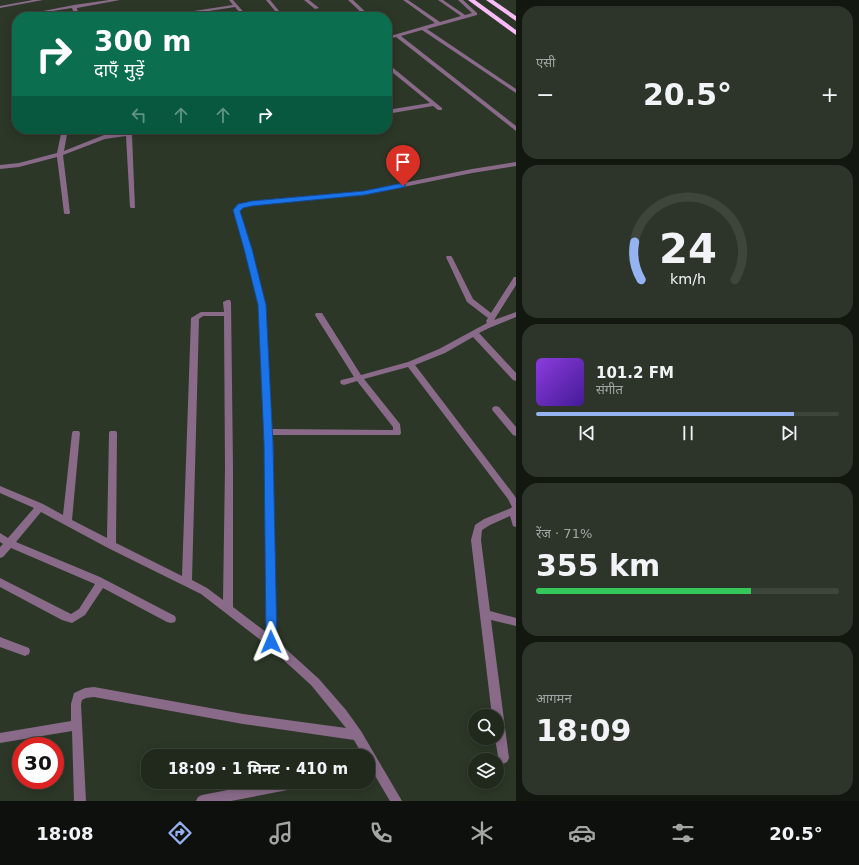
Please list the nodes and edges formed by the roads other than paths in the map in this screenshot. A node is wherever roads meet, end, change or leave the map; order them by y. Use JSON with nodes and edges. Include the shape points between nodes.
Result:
{"nodes":[{"id":1,"x":41,"y":0,"type":"edge"},
{"id":2,"x":114,"y":0,"type":"edge"},
{"id":3,"x":118,"y":0,"type":"edge"},
{"id":4,"x":231,"y":0,"type":"edge"},
{"id":5,"x":268,"y":0,"type":"edge"},
{"id":6,"x":306,"y":0,"type":"edge"},
{"id":7,"x":350,"y":0,"type":"edge"},
{"id":8,"x":405,"y":0,"type":"edge"},
{"id":9,"x":440,"y":0,"type":"edge"},
{"id":10,"x":460,"y":0,"type":"edge"},
{"id":11,"x":470,"y":0,"type":"edge"},
{"id":12,"x":474,"y":0,"type":"edge"},
{"id":13,"x":489,"y":0,"type":"edge"},
{"id":14,"x":13,"y":2,"type":"edge"},
{"id":15,"x":93,"y":2,"type":"edge"},
{"id":16,"x":74,"y":6,"type":"junction"},
{"id":17,"x":235,"y":6,"type":"junction"},
{"id":18,"x":0,"y":7,"type":"edge"},
{"id":19,"x":317,"y":8,"type":"dead end"},
{"id":20,"x":40,"y":12,"type":"dead end"},
{"id":21,"x":76,"y":12,"type":"edge"},
{"id":22,"x":195,"y":12,"type":"edge"},
{"id":23,"x":241,"y":12,"type":"edge"},
{"id":24,"x":278,"y":12,"type":"edge"},
{"id":25,"x":363,"y":12,"type":"edge"},
{"id":26,"x":463,"y":16,"type":"junction"},
{"id":27,"x":516,"y":19,"type":"edge"},
{"id":28,"x":438,"y":23,"type":"junction"},
{"id":29,"x":516,"y":26,"type":"edge"},
{"id":30,"x":423,"y":28,"type":"junction"},
{"id":31,"x":516,"y":33,"type":"edge"},
{"id":32,"x":398,"y":36,"type":"junction"},
{"id":33,"x":392,"y":37,"type":"edge"},
{"id":34,"x":392,"y":69,"type":"edge"},
{"id":35,"x":516,"y":91,"type":"edge"},
{"id":36,"x":434,"y":104,"type":"junction"},
{"id":37,"x":440,"y":109,"type":"dead end"},
{"id":38,"x":392,"y":112,"type":"edge"},
{"id":39,"x":516,"y":129,"type":"edge"},
{"id":40,"x":64,"y":134,"type":"edge"},
{"id":41,"x":124,"y":134,"type":"edge"},
{"id":42,"x":129,"y":134,"type":"edge"},
{"id":43,"x":60,"y":154,"type":"junction"},
{"id":44,"x":516,"y":164,"type":"edge"},
{"id":45,"x":0,"y":167,"type":"edge"},
{"id":46,"x":133,"y":208,"type":"dead end"},
{"id":47,"x":67,"y":213,"type":"dead end"},
{"id":48,"x":449,"y":257,"type":"dead end"},
{"id":49,"x":516,"y":279,"type":"edge"},
{"id":50,"x":227,"y":302,"type":"dead end"},
{"id":51,"x":227,"y":314,"type":"junction"},
{"id":52,"x":516,"y":314,"type":"edge"},
{"id":53,"x":319,"y":315,"type":"dead end"},
{"id":54,"x":492,"y":316,"type":"junction"},
{"id":55,"x":486,"y":326,"type":"junction"},
{"id":56,"x":474,"y":333,"type":"junction"},
{"id":57,"x":410,"y":364,"type":"junction"},
{"id":58,"x":359,"y":378,"type":"junction"},
{"id":59,"x":516,"y":378,"type":"edge"},
{"id":60,"x":344,"y":382,"type":"dead end"},
{"id":61,"x":496,"y":409,"type":"dead end"},
{"id":62,"x":268,"y":432,"type":"junction"},
{"id":63,"x":113,"y":433,"type":"dead end"},
{"id":64,"x":516,"y":433,"type":"edge"},
{"id":65,"x":76,"y":434,"type":"dead end"},
{"id":66,"x":0,"y":489,"type":"edge"},
{"id":67,"x":40,"y":507,"type":"junction"},
{"id":68,"x":514,"y":511,"type":"junction"},
{"id":69,"x":67,"y":521,"type":"junction"},
{"id":70,"x":516,"y":523,"type":"edge"},
{"id":71,"x":0,"y":537,"type":"edge"},
{"id":72,"x":9,"y":543,"type":"junction"},
{"id":73,"x":111,"y":545,"type":"junction"},
{"id":74,"x":0,"y":554,"type":"edge"},
{"id":75,"x":0,"y":582,"type":"edge"},
{"id":76,"x":101,"y":582,"type":"junction"},
{"id":77,"x":186,"y":582,"type":"junction"},
{"id":78,"x":228,"y":610,"type":"junction"},
{"id":79,"x":485,"y":614,"type":"junction"},
{"id":80,"x":171,"y":618,"type":"dead end"},
{"id":81,"x":516,"y":622,"type":"edge"},
{"id":82,"x":0,"y":642,"type":"edge"},
{"id":83,"x":271,"y":642,"type":"junction"},
{"id":84,"x":25,"y":651,"type":"dead end"},
{"id":85,"x":77,"y":725,"type":"junction"},
{"id":86,"x":357,"y":735,"type":"junction"},
{"id":87,"x":0,"y":738,"type":"edge"},
{"id":88,"x":364,"y":749,"type":"edge"},
{"id":89,"x":502,"y":753,"type":"edge"},
{"id":90,"x":375,"y":771,"type":"edge"},
{"id":91,"x":263,"y":789,"type":"edge"},
{"id":92,"x":80,"y":801,"type":"edge"},
{"id":93,"x":202,"y":801,"type":"edge"},
{"id":94,"x":396,"y":801,"type":"edge"}],
"edges":[{"from":1,"to":14,"type":"street"},
{"from":2,"to":3,"type":"street"},
{"from":2,"to":15,"type":"street"},
{"from":4,"to":17,"type":"street"},
{"from":5,"to":24,"type":"street"},
{"from":6,"to":19,"type":"street"},
{"from":7,"to":25,"type":"street"},
{"from":8,"to":28,"type":"street"},
{"from":9,"to":26,"type":"street"},
{"from":10,"to":26,"type":"street","via":[[475,14]]},
{"from":11,"to":31,"type":"highway"},
{"from":12,"to":29,"type":"highway"},
{"from":13,"to":27,"type":"highway"},
{"from":14,"to":18,"type":"street"},
{"from":15,"to":16,"type":"street"},
{"from":16,"to":20,"type":"street"},
{"from":16,"to":21,"type":"street"},
{"from":17,"to":22,"type":"street"},
{"from":17,"to":23,"type":"street"},
{"from":26,"to":28,"type":"street"},
{"from":28,"to":30,"type":"street"},
{"from":30,"to":32,"type":"street"},
{"from":30,"to":35,"type":"street"},
{"from":32,"to":33,"type":"street"},
{"from":32,"to":39,"type":"street"},
{"from":34,"to":36,"type":"street"},
{"from":36,"to":37,"type":"street"},
{"from":36,"to":38,"type":"street"},
{"from":40,"to":43,"type":"street"},
{"from":41,"to":43,"type":"street","via":[[97,139]]},
{"from":42,"to":46,"type":"street"},
{"from":43,"to":45,"type":"street","via":[[19,165]]},
{"from":43,"to":47,"type":"street"},
{"from":44,"to":62,"type":"street","via":[[379,191],[279,200],[238,208],[236,212],[262,305]]},
{"from":48,"to":54,"type":"street","via":[[470,300]]},
{"from":49,"to":54,"type":"street"},
{"from":50,"to":51,"type":"street"},
{"from":51,"to":77,"type":"street","via":[[201,314],[195,318]]},
{"from":51,"to":78,"type":"street"},
{"from":52,"to":55,"type":"street"},
{"from":53,"to":58,"type":"street"},
{"from":54,"to":55,"type":"street"},
{"from":55,"to":56,"type":"street"},
{"from":56,"to":57,"type":"street","via":[[442,351]]},
{"from":56,"to":59,"type":"street"},
{"from":57,"to":58,"type":"street"},
{"from":57,"to":68,"type":"street","via":[[511,497],[516,507]]},
{"from":58,"to":60,"type":"street"},
{"from":58,"to":62,"type":"street","via":[[397,426],[397,432]]},
{"from":61,"to":64,"type":"street"},
{"from":62,"to":83,"type":"street"},
{"from":63,"to":73,"type":"street"},
{"from":65,"to":69,"type":"street"},
{"from":66,"to":67,"type":"street"},
{"from":67,"to":69,"type":"street"},
{"from":67,"to":72,"type":"street"},
{"from":68,"to":70,"type":"street"},
{"from":68,"to":79,"type":"street","via":[[478,528],[476,540]]},
{"from":69,"to":73,"type":"street"},
{"from":71,"to":72,"type":"street"},
{"from":72,"to":74,"type":"street"},
{"from":72,"to":76,"type":"street"},
{"from":73,"to":77,"type":"street"},
{"from":75,"to":76,"type":"street","via":[[72,619],[82,612]]},
{"from":76,"to":80,"type":"street"},
{"from":77,"to":78,"type":"street","via":[[204,591]]},
{"from":78,"to":83,"type":"street"},
{"from":79,"to":81,"type":"street"},
{"from":79,"to":89,"type":"street"},
{"from":82,"to":84,"type":"street"},
{"from":83,"to":86,"type":"street","via":[[315,682]]},
{"from":85,"to":86,"type":"street","via":[[78,697],[94,692],[243,719]]},
{"from":85,"to":87,"type":"street"},
{"from":85,"to":92,"type":"street"},
{"from":86,"to":88,"type":"street"},
{"from":90,"to":94,"type":"street"},
{"from":91,"to":93,"type":"street"}]}
